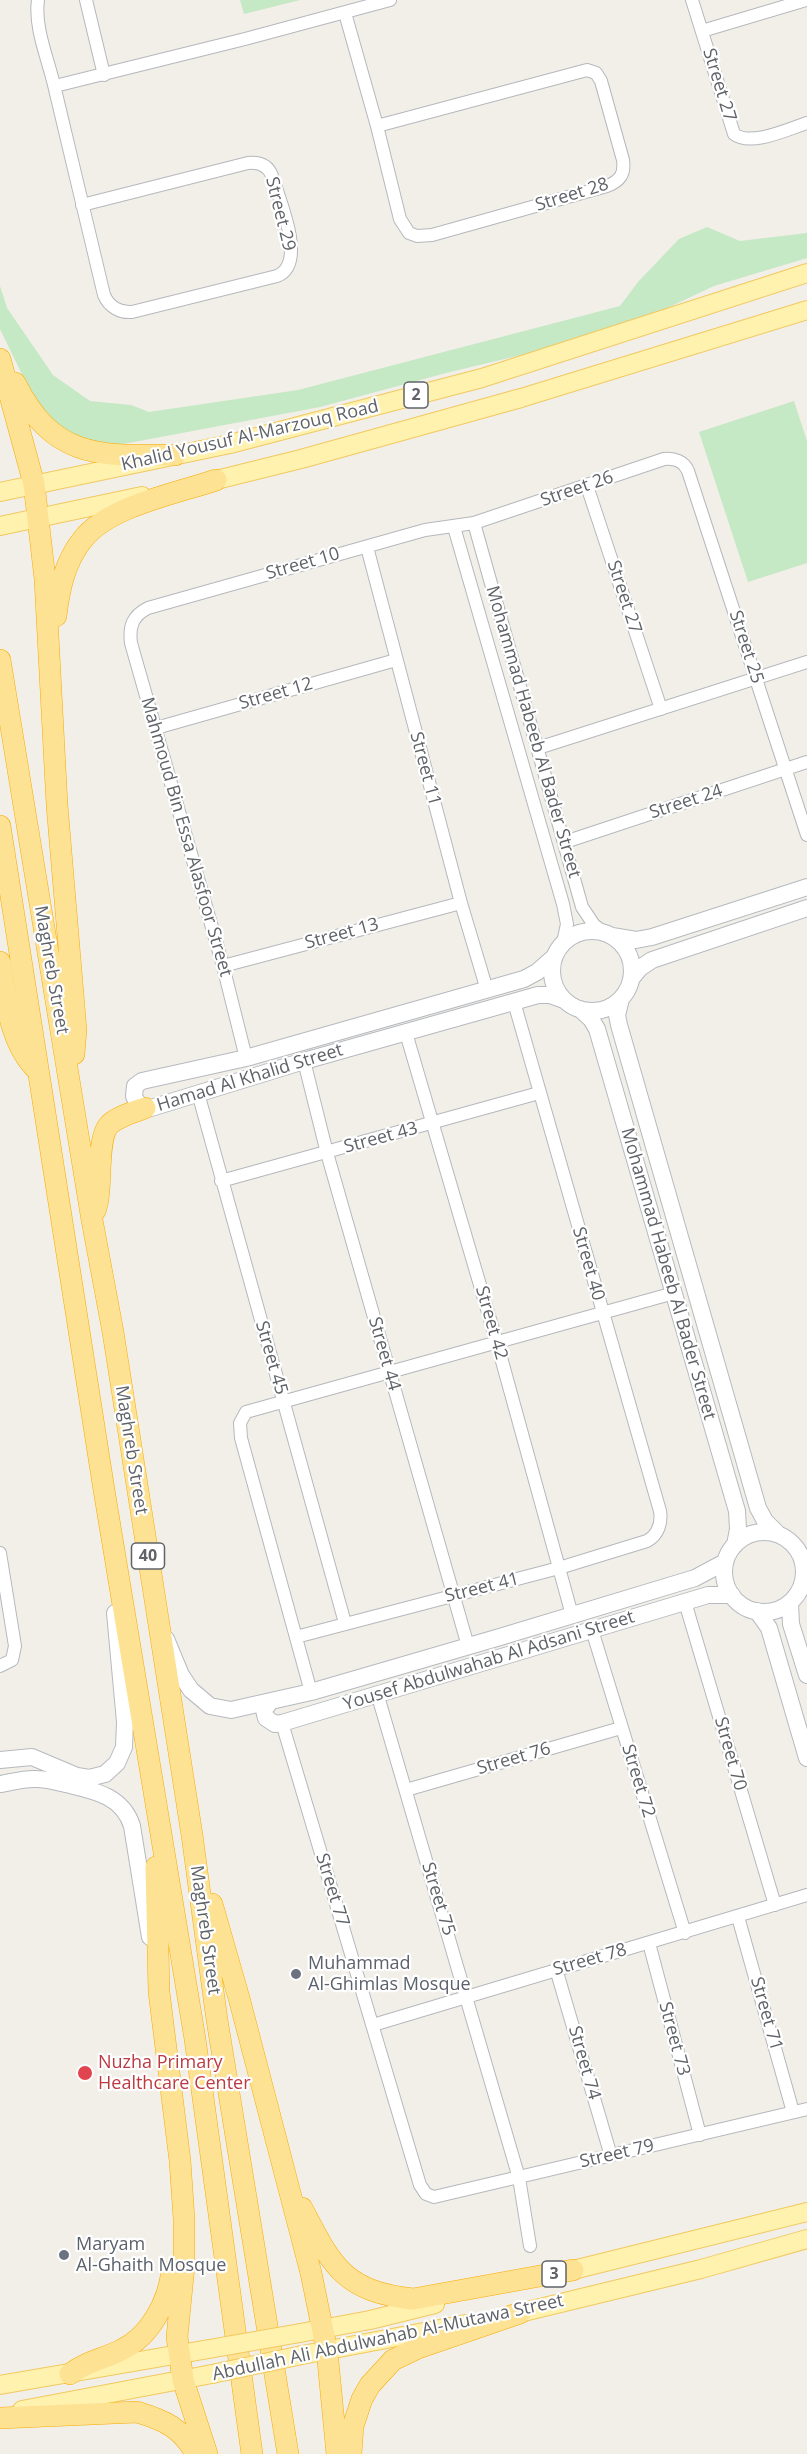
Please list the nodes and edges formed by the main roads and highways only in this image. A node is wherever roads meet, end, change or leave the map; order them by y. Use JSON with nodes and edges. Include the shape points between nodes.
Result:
{"nodes":[{"id":1,"x":807,"y":273,"type":"edge"},
{"id":2,"x":807,"y":310,"type":"edge"},
{"id":3,"x":0,"y":350,"type":"edge"},
{"id":4,"x":0,"y":359,"type":"edge"},
{"id":5,"x":175,"y":455,"type":"junction"},
{"id":6,"x":216,"y":480,"type":"junction"},
{"id":7,"x":17,"y":488,"type":"edge"},
{"id":8,"x":31,"y":520,"type":"junction"},
{"id":9,"x":0,"y":526,"type":"edge"},
{"id":10,"x":0,"y":660,"type":"edge"},
{"id":11,"x":51,"y":670,"type":"junction"},
{"id":12,"x":0,"y":826,"type":"edge"},
{"id":13,"x":0,"y":962,"type":"edge"},
{"id":14,"x":69,"y":1072,"type":"junction"},
{"id":15,"x":40,"y":1073,"type":"junction"},
{"id":16,"x":145,"y":1108,"type":"road end"},
{"id":17,"x":92,"y":1220,"type":"junction"},
{"id":18,"x":154,"y":1791,"type":"junction"},
{"id":19,"x":192,"y":1835,"type":"junction"},
{"id":20,"x":283,"y":2170,"type":"junction"},
{"id":21,"x":183,"y":2196,"type":"junction"},
{"id":22,"x":807,"y":2212,"type":"edge"},
{"id":23,"x":807,"y":2239,"type":"edge"},
{"id":24,"x":573,"y":2270,"type":"junction"},
{"id":25,"x":520,"y":2313,"type":"junction"},
{"id":26,"x":322,"y":2329,"type":"junction"},
{"id":27,"x":327,"y":2351,"type":"junction"},
{"id":28,"x":179,"y":2354,"type":"junction"},
{"id":29,"x":70,"y":2374,"type":"junction"},
{"id":30,"x":183,"y":2380,"type":"junction"},
{"id":31,"x":0,"y":2385,"type":"edge"},
{"id":32,"x":0,"y":2416,"type":"edge"},
{"id":33,"x":196,"y":2454,"type":"edge"},
{"id":34,"x":207,"y":2454,"type":"edge"},
{"id":35,"x":252,"y":2454,"type":"edge"},
{"id":36,"x":288,"y":2454,"type":"edge"},
{"id":37,"x":337,"y":2454,"type":"edge"},
{"id":38,"x":351,"y":2454,"type":"edge"}],
"edges":[{"from":1,"to":5,"type":"main road","name":"Khalid Yousuf Al-Marzouq Road","number":"2","via":[[482,378]]},
{"from":2,"to":6,"type":"main road","name":"Khalid Yousuf Al-Marzouq Road","number":"2","via":[[521,398]]},
{"from":3,"to":5,"type":"highway","via":[[32,413],[60,440],[90,451]]},
{"from":4,"to":7,"type":"highway"},
{"from":5,"to":7,"type":"main road","name":"Khalid Yousuf Al-Marzouq Road","number":"2"},
{"from":6,"to":8,"type":"main road","name":"Khalid Yousuf Al-Marzouq Road","number":"2"},
{"from":6,"to":11,"type":"highway","via":[[124,511],[84,537],[64,574]]},
{"from":7,"to":8,"type":"highway"},
{"from":8,"to":9,"type":"main road","name":"Khalid Yousuf Al-Marzouq Road","number":"2"},
{"from":8,"to":11,"type":"highway"},
{"from":10,"to":14,"type":"highway","name":"Maghreb Street","number":"40"},
{"from":11,"to":14,"type":"highway","via":[[57,805],[76,1030]]},
{"from":12,"to":15,"type":"highway","name":"Maghreb Street","number":"40"},
{"from":13,"to":15,"type":"highway","via":[[13,1031],[30,1063]]},
{"from":14,"to":17,"type":"highway","name":"Maghreb Street","number":"40"},
{"from":15,"to":18,"type":"highway","name":"Maghreb Street","number":"40"},
{"from":16,"to":17,"type":"highway","via":[[119,1118],[103,1133],[101,1188]]},
{"from":17,"to":19,"type":"highway","name":"Maghreb Street","number":"40"},
{"from":18,"to":21,"type":"highway","via":[[159,1992]]},
{"from":18,"to":35,"type":"highway","name":"Maghreb Street","number":"40","via":[[195,2039]]},
{"from":19,"to":20,"type":"highway"},
{"from":19,"to":36,"type":"highway","name":"Maghreb Street","number":"40","via":[[217,2020]]},
{"from":20,"to":24,"type":"highway","via":[[331,2261],[345,2276],[389,2296],[413,2299]]},
{"from":20,"to":26,"type":"highway"},
{"from":21,"to":28,"type":"highway"},
{"from":21,"to":29,"type":"highway","via":[[169,2287],[156,2317],[132,2344]]},
{"from":22,"to":24,"type":"main road","name":"Abdullah Ali Abdulwahab Al-Mutawa Street","number":"3"},
{"from":23,"to":25,"type":"main road","name":"Abdullah Ali Abdulwahab Al-Mutawa Street","number":"3"},
{"from":24,"to":26,"type":"main road","name":"Abdullah Ali Abdulwahab Al-Mutawa Street","number":"3"},
{"from":25,"to":27,"type":"main road","name":"Abdullah Ali Abdulwahab Al-Mutawa Street","number":"3"},
{"from":25,"to":38,"type":"highway","via":[[393,2360],[362,2399],[352,2426]]},
{"from":26,"to":27,"type":"highway"},
{"from":26,"to":28,"type":"main road","name":"Abdullah Ali Abdulwahab Al-Mutawa Street","number":"3","bridge":true},
{"from":27,"to":30,"type":"main road","name":"Abdullah Ali Abdulwahab Al-Mutawa Street","number":"3","bridge":true},
{"from":27,"to":37,"type":"highway"},
{"from":28,"to":29,"type":"main road","name":"Abdullah Ali Abdulwahab Al-Mutawa Street","number":"3"},
{"from":28,"to":30,"type":"highway"},
{"from":29,"to":31,"type":"main road","name":"Abdullah Ali Abdulwahab Al-Mutawa Street","number":"3"},
{"from":30,"to":32,"type":"main road","name":"Abdullah Ali Abdulwahab Al-Mutawa Street","number":"3"},
{"from":30,"to":34,"type":"highway"},
{"from":32,"to":33,"type":"highway","via":[[137,2412],[179,2430]]}]}
